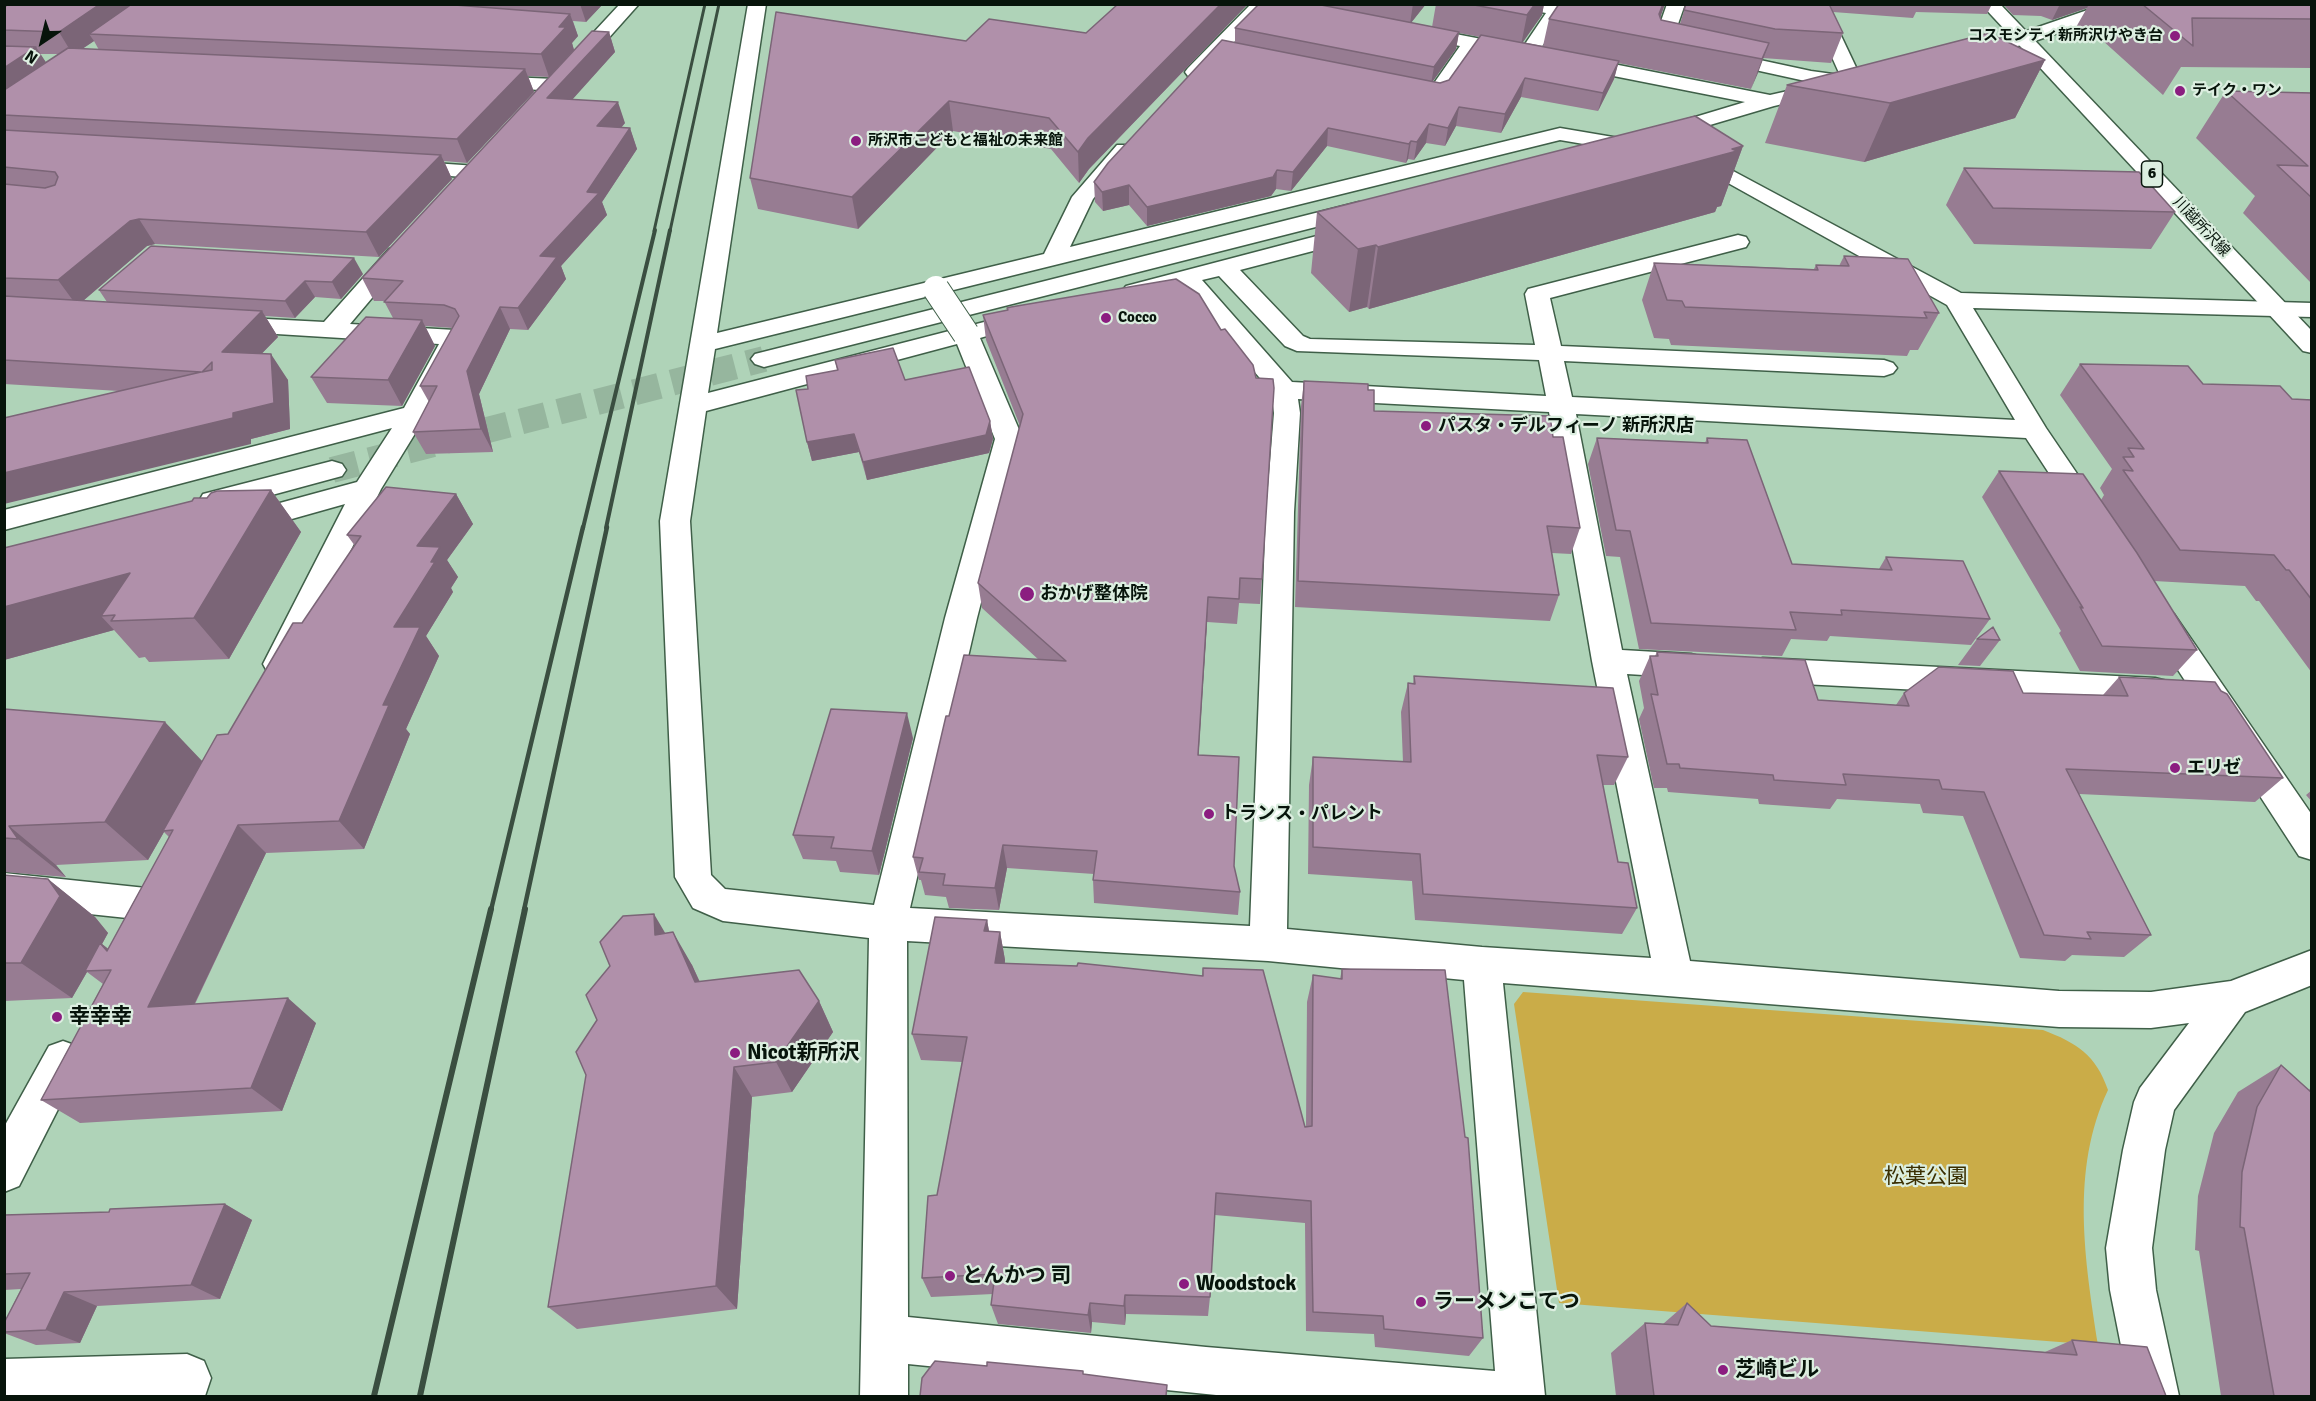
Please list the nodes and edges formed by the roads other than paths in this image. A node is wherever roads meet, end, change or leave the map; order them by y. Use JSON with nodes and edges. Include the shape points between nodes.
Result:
{"nodes":[{"id":1,"x":630,"y":4,"type":"edge"},
{"id":2,"x":757,"y":4,"type":"edge"},
{"id":3,"x":1526,"y":4,"type":"edge"},
{"id":4,"x":1676,"y":4,"type":"edge"},
{"id":5,"x":1817,"y":4,"type":"edge"},
{"id":6,"x":1990,"y":4,"type":"edge"},
{"id":7,"x":2124,"y":4,"type":"edge"},
{"id":8,"x":1270,"y":5,"type":"edge"},
{"id":9,"x":1393,"y":28,"type":"edge"},
{"id":10,"x":2022,"y":39,"type":"junction"},
{"id":11,"x":1472,"y":43,"type":"junction"},
{"id":12,"x":1217,"y":49,"type":"junction"},
{"id":13,"x":1528,"y":53,"type":"junction"},
{"id":14,"x":1240,"y":54,"type":"edge"},
{"id":15,"x":1944,"y":59,"type":"edge"},
{"id":16,"x":1875,"y":76,"type":"edge"},
{"id":17,"x":472,"y":82,"type":"edge"},
{"id":18,"x":1852,"y":82,"type":"junction"},
{"id":19,"x":1390,"y":84,"type":"edge"},
{"id":20,"x":555,"y":85,"type":"junction"},
{"id":21,"x":1181,"y":86,"type":"edge"},
{"id":22,"x":1769,"y":101,"type":"junction"},
{"id":23,"x":532,"y":111,"type":"edge"},
{"id":24,"x":1656,"y":135,"type":"junction"},
{"id":25,"x":1135,"y":136,"type":"edge"},
{"id":26,"x":1619,"y":144,"type":"junction"},
{"id":27,"x":1577,"y":158,"type":"edge"},
{"id":28,"x":382,"y":166,"type":"edge"},
{"id":29,"x":452,"y":197,"type":"edge"},
{"id":30,"x":1377,"y":205,"type":"edge"},
{"id":31,"x":1370,"y":229,"type":"edge"},
{"id":32,"x":419,"y":232,"type":"edge"},
{"id":33,"x":1738,"y":242,"type":"dead end"},
{"id":34,"x":1053,"y":259,"type":"junction"},
{"id":35,"x":1225,"y":268,"type":"junction"},
{"id":36,"x":1186,"y":278,"type":"junction"},
{"id":37,"x":936,"y":290,"type":"junction"},
{"id":38,"x":1117,"y":295,"type":"edge"},
{"id":39,"x":1956,"y":300,"type":"junction"},
{"id":40,"x":2277,"y":309,"type":"junction"},
{"id":41,"x":2312,"y":310,"type":"edge"},
{"id":42,"x":202,"y":322,"type":"edge"},
{"id":43,"x":1012,"y":322,"type":"edge"},
{"id":44,"x":331,"y":330,"type":"junction"},
{"id":45,"x":966,"y":334,"type":"junction"},
{"id":46,"x":701,"y":345,"type":"junction"},
{"id":47,"x":2312,"y":346,"type":"edge"},
{"id":48,"x":1551,"y":353,"type":"junction"},
{"id":49,"x":765,"y":359,"type":"tunnel mouth"},
{"id":50,"x":1884,"y":368,"type":"dead end"},
{"id":51,"x":1284,"y":390,"type":"junction"},
{"id":52,"x":1561,"y":405,"type":"junction"},
{"id":53,"x":692,"y":406,"type":"junction"},
{"id":54,"x":414,"y":414,"type":"junction"},
{"id":55,"x":2034,"y":430,"type":"junction"},
{"id":56,"x":332,"y":470,"type":"tunnel mouth"},
{"id":57,"x":368,"y":489,"type":"junction"},
{"id":58,"x":185,"y":508,"type":"edge"},
{"id":59,"x":4,"y":520,"type":"edge"},
{"id":60,"x":2100,"y":527,"type":"edge"},
{"id":61,"x":220,"y":529,"type":"edge"},
{"id":62,"x":2152,"y":605,"type":"edge"},
{"id":63,"x":1608,"y":662,"type":"junction"},
{"id":64,"x":264,"y":691,"type":"edge"},
{"id":65,"x":2211,"y":693,"type":"junction"},
{"id":66,"x":2312,"y":845,"type":"edge"},
{"id":67,"x":4,"y":889,"type":"edge"},
{"id":68,"x":144,"y":908,"type":"edge"},
{"id":69,"x":888,"y":923,"type":"junction"},
{"id":70,"x":1268,"y":944,"type":"junction"},
{"id":71,"x":1482,"y":964,"type":"junction"},
{"id":72,"x":2312,"y":967,"type":"edge"},
{"id":73,"x":1674,"y":976,"type":"junction"},
{"id":74,"x":2231,"y":999,"type":"junction"},
{"id":75,"x":75,"y":1037,"type":"edge"},
{"id":76,"x":4,"y":1171,"type":"edge"},
{"id":77,"x":885,"y":1338,"type":"junction"},
{"id":78,"x":4,"y":1383,"type":"edge"},
{"id":79,"x":1205,"y":1384,"type":"edge"},
{"id":80,"x":181,"y":1396,"type":"edge"},
{"id":81,"x":884,"y":1396,"type":"edge"},
{"id":82,"x":1510,"y":1396,"type":"edge"},
{"id":83,"x":1521,"y":1396,"type":"edge"},
{"id":84,"x":2155,"y":1396,"type":"edge"}],
"edges":[{"from":1,"to":20,"type":"street","via":[[593,31]]},
{"from":2,"to":46,"type":"street"},
{"from":3,"to":13,"type":"street","via":[[1557,10]]},
{"from":4,"to":18,"type":"street","via":[[1662,44],[1811,77]]},
{"from":5,"to":18,"type":"street"},
{"from":6,"to":10,"type":"street","name":"川越所沢線","number":"6"},
{"from":7,"to":10,"type":"street"},
{"from":8,"to":12,"type":"street"},
{"from":9,"to":11,"type":"street","via":[[1422,25]]},
{"from":10,"to":15,"type":"street"},
{"from":10,"to":40,"type":"street","name":"川越所沢線","number":"6"},
{"from":11,"to":13,"type":"street"},
{"from":11,"to":19,"type":"street","via":[[1437,93]]},
{"from":12,"to":14,"type":"street"},
{"from":12,"to":21,"type":"street"},
{"from":13,"to":22,"type":"street"},
{"from":16,"to":18,"type":"street"},
{"from":17,"to":20,"type":"street"},
{"from":18,"to":22,"type":"street"},
{"from":20,"to":23,"type":"street"},
{"from":22,"to":24,"type":"street"},
{"from":24,"to":26,"type":"street"},
{"from":24,"to":39,"type":"street"},
{"from":25,"to":34,"type":"street","via":[[1083,197]]},
{"from":26,"to":27,"type":"street"},
{"from":26,"to":34,"type":"street","via":[[1560,134]]},
{"from":28,"to":29,"type":"street","via":[[485,163]]},
{"from":30,"to":49,"type":"street"},
{"from":31,"to":35,"type":"street"},
{"from":32,"to":44,"type":"street","via":[[374,266]]},
{"from":33,"to":48,"type":"street","via":[[1537,294]]},
{"from":34,"to":37,"type":"street"},
{"from":35,"to":36,"type":"street"},
{"from":35,"to":48,"type":"street","via":[[1294,341],[1306,346]]},
{"from":36,"to":38,"type":"street"},
{"from":36,"to":51,"type":"street"},
{"from":37,"to":45,"type":"street","bridge":true},
{"from":37,"to":46,"type":"street"},
{"from":39,"to":40,"type":"street"},
{"from":39,"to":55,"type":"street"},
{"from":40,"to":41,"type":"street"},
{"from":40,"to":47,"type":"street","name":"川越所沢線","number":"6"},
{"from":42,"to":44,"type":"street"},
{"from":43,"to":45,"type":"street"},
{"from":44,"to":54,"type":"street","via":[[455,338]]},
{"from":45,"to":53,"type":"street"},
{"from":45,"to":69,"type":"street","via":[[1009,439],[958,629]]},
{"from":46,"to":53,"type":"street"},
{"from":48,"to":50,"type":"street"},
{"from":48,"to":52,"type":"street"},
{"from":51,"to":52,"type":"street"},
{"from":51,"to":70,"type":"street","via":[[1287,412],[1280,512]]},
{"from":52,"to":55,"type":"street"},
{"from":52,"to":63,"type":"street"},
{"from":53,"to":69,"type":"street","via":[[675,521],[693,877],[703,896],[740,909]]},
{"from":54,"to":57,"type":"street"},
{"from":54,"to":59,"type":"street"},
{"from":55,"to":60,"type":"street"},
{"from":56,"to":58,"type":"street"},
{"from":57,"to":61,"type":"street"},
{"from":57,"to":64,"type":"street"},
{"from":62,"to":65,"type":"street"},
{"from":63,"to":65,"type":"street"},
{"from":63,"to":73,"type":"street"},
{"from":65,"to":66,"type":"street"},
{"from":67,"to":68,"type":"street"},
{"from":69,"to":70,"type":"street"},
{"from":69,"to":77,"type":"street"},
{"from":70,"to":71,"type":"street"},
{"from":71,"to":73,"type":"street"},
{"from":71,"to":83,"type":"street"},
{"from":72,"to":74,"type":"street"},
{"from":73,"to":74,"type":"street","via":[[2059,1009],[2151,1010]]},
{"from":74,"to":84,"type":"street","via":[[2155,1102],[2144,1150],[2128,1248]]},
{"from":75,"to":76,"type":"street"},
{"from":77,"to":79,"type":"street"},
{"from":77,"to":81,"type":"street"},
{"from":78,"to":80,"type":"street","via":[[187,1378]]},
{"from":79,"to":82,"type":"street"}]}
